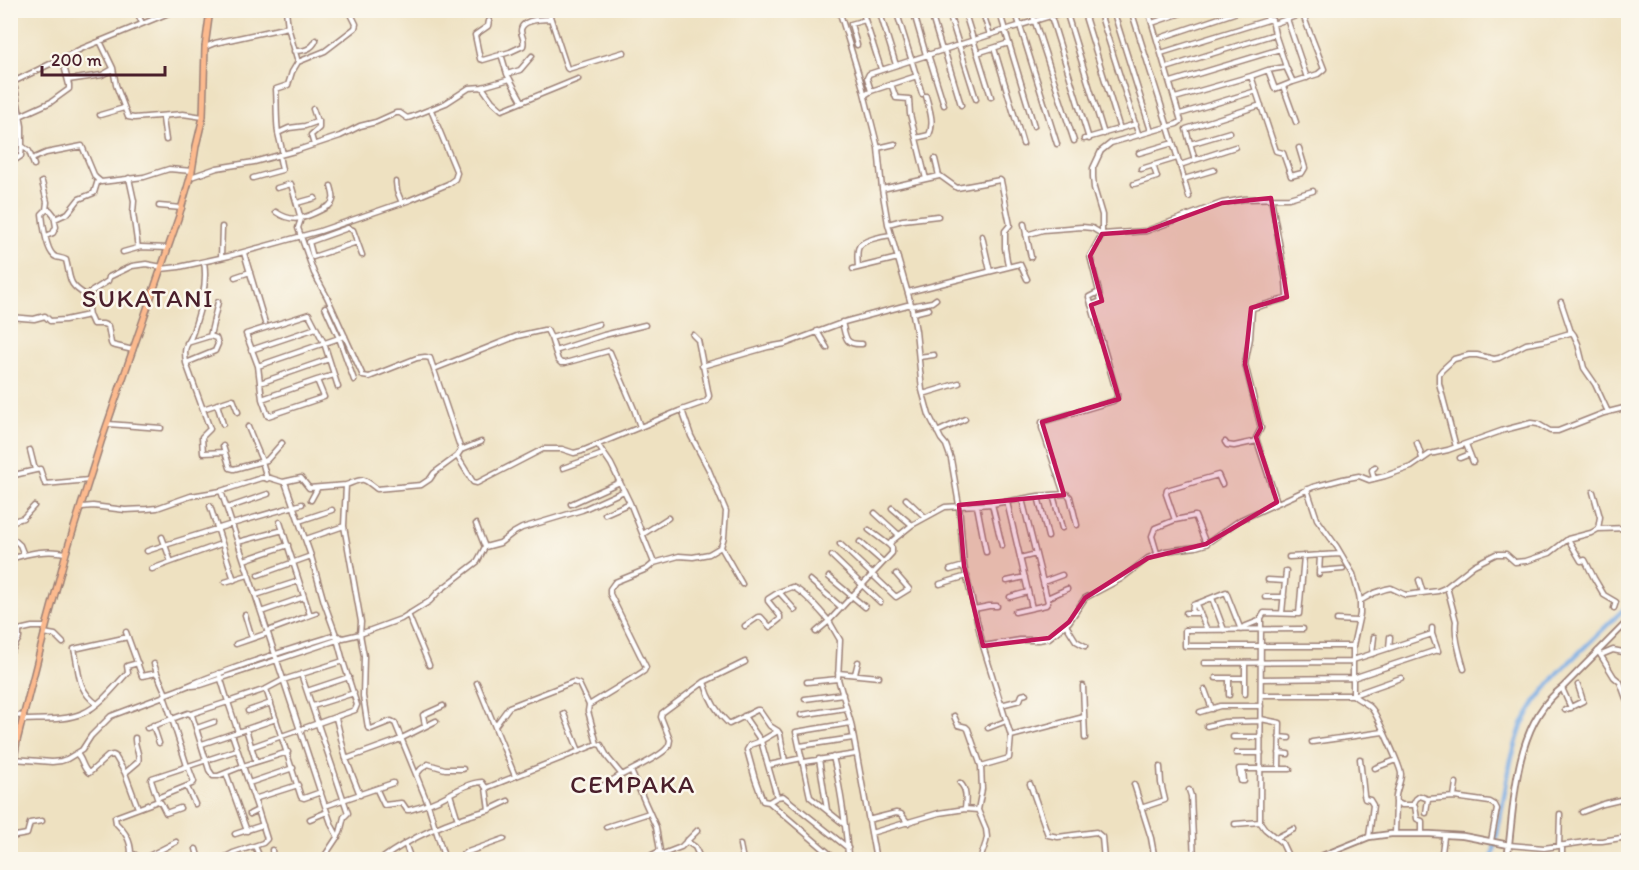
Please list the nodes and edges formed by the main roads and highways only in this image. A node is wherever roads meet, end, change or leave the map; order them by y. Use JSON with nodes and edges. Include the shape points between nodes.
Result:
{"nodes":[{"id":1,"x":210,"y":10,"type":"edge"},
{"id":2,"x":14,"y":741,"type":"edge"},
{"id":3,"x":11,"y":774,"type":"edge"},
{"id":4,"x":10,"y":797,"type":"edge"}],
"edges":[{"from":1,"to":2,"type":"main road","via":[[203,117],[182,208],[66,553]]},
{"from":2,"to":3,"type":"main road"},
{"from":3,"to":4,"type":"main road"}]}
